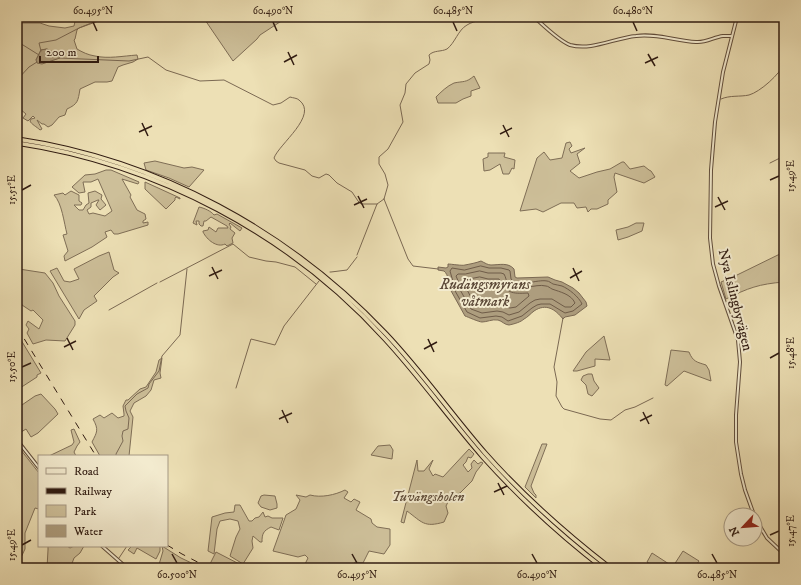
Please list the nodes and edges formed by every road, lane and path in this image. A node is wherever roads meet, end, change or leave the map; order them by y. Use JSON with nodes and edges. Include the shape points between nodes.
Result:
{"nodes":[{"id":1,"x":534,"y":17,"type":"edge"},
{"id":2,"x":737,"y":17,"type":"edge"},
{"id":3,"x":732,"y":36,"type":"junction"},
{"id":4,"x":17,"y":139,"type":"edge"},
{"id":5,"x":17,"y":142,"type":"edge"},
{"id":6,"x":17,"y":440,"type":"edge"},
{"id":7,"x":38,"y":467,"type":"edge"},
{"id":8,"x":752,"y":507,"type":"edge"},
{"id":9,"x":763,"y":531,"type":"edge"},
{"id":10,"x":103,"y":547,"type":"edge"},
{"id":11,"x":784,"y":554,"type":"edge"},
{"id":12,"x":127,"y":568,"type":"edge"},
{"id":13,"x":603,"y":568,"type":"edge"},
{"id":14,"x":610,"y":568,"type":"edge"}],
"edges":[{"from":1,"to":3,"type":"street","via":[[560,39],[580,47],[636,36],[650,35],[698,43]]},
{"from":2,"to":3,"type":"street","name":"Nya Islingbyvägen"},
{"from":3,"to":8,"type":"street","name":"Nya Islingbyvägen","via":[[715,122],[710,238],[719,286],[738,340],[740,362],[736,442],[741,474]]},
{"from":4,"to":14,"type":"highway","via":[[92,155],[171,183],[234,214],[305,260],[344,292],[387,335],[473,439],[523,493],[573,539]]},
{"from":5,"to":13,"type":"highway","via":[[92,159],[169,186],[260,234],[296,259],[341,296],[385,338],[483,457],[520,496]]},
{"from":6,"to":7,"type":"street"},
{"from":9,"to":11,"type":"street","name":"Nya Islingbyvägen"},
{"from":10,"to":12,"type":"street"}]}
